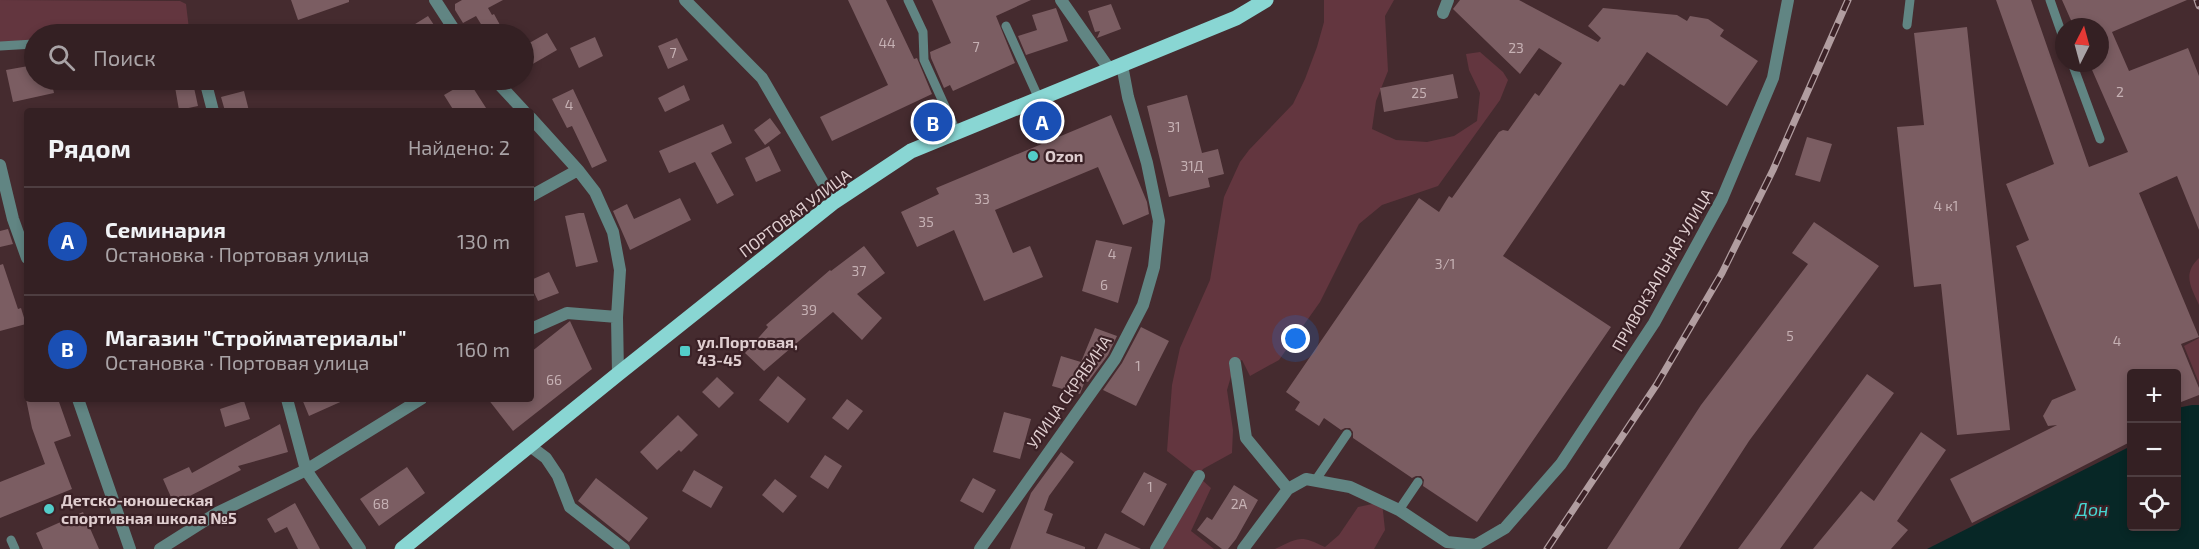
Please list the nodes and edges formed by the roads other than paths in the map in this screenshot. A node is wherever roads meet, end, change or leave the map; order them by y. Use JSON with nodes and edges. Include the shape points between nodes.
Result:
{"nodes":[{"id":1,"x":435,"y":0,"type":"edge"},
{"id":2,"x":685,"y":0,"type":"edge"},
{"id":3,"x":908,"y":0,"type":"edge"},
{"id":4,"x":1061,"y":0,"type":"edge"},
{"id":5,"x":1266,"y":0,"type":"edge"},
{"id":6,"x":1448,"y":0,"type":"edge"},
{"id":7,"x":1788,"y":0,"type":"edge"},
{"id":8,"x":1910,"y":0,"type":"edge"},
{"id":9,"x":2050,"y":0,"type":"edge"},
{"id":10,"x":1443,"y":13,"type":"dead end"},
{"id":11,"x":2056,"y":18,"type":"edge"},
{"id":12,"x":451,"y":24,"type":"edge"},
{"id":13,"x":1907,"y":25,"type":"dead end"},
{"id":14,"x":1006,"y":26,"type":"dead end"},
{"id":15,"x":24,"y":45,"type":"edge"},
{"id":16,"x":0,"y":46,"type":"edge"},
{"id":17,"x":1116,"y":67,"type":"junction"},
{"id":18,"x":2075,"y":72,"type":"edge"},
{"id":19,"x":208,"y":90,"type":"edge"},
{"id":20,"x":504,"y":90,"type":"edge"},
{"id":21,"x":1039,"y":99,"type":"junction"},
{"id":22,"x":212,"y":108,"type":"edge"},
{"id":23,"x":521,"y":108,"type":"edge"},
{"id":24,"x":534,"y":121,"type":"edge"},
{"id":25,"x":957,"y":133,"type":"junction"},
{"id":26,"x":2100,"y":139,"type":"dead end"},
{"id":27,"x":0,"y":165,"type":"edge"},
{"id":28,"x":578,"y":170,"type":"junction"},
{"id":29,"x":534,"y":194,"type":"edge"},
{"id":30,"x":834,"y":202,"type":"junction"},
{"id":31,"x":24,"y":250,"type":"edge"},
{"id":32,"x":618,"y":317,"type":"junction"},
{"id":33,"x":534,"y":328,"type":"edge"},
{"id":34,"x":1235,"y":363,"type":"dead end"},
{"id":35,"x":618,"y":374,"type":"junction"},
{"id":36,"x":79,"y":402,"type":"edge"},
{"id":37,"x":288,"y":402,"type":"edge"},
{"id":38,"x":416,"y":402,"type":"edge"},
{"id":39,"x":1347,"y":434,"type":"dead end"},
{"id":40,"x":530,"y":446,"type":"junction"},
{"id":41,"x":306,"y":470,"type":"junction"},
{"id":42,"x":1199,"y":476,"type":"dead end"},
{"id":43,"x":1315,"y":481,"type":"junction"},
{"id":44,"x":1418,"y":482,"type":"dead end"},
{"id":45,"x":1288,"y":489,"type":"junction"},
{"id":46,"x":1399,"y":510,"type":"junction"},
{"id":47,"x":130,"y":549,"type":"edge"},
{"id":48,"x":160,"y":549,"type":"edge"},
{"id":49,"x":360,"y":549,"type":"edge"},
{"id":50,"x":402,"y":549,"type":"edge"},
{"id":51,"x":624,"y":549,"type":"edge"},
{"id":52,"x":980,"y":549,"type":"edge"},
{"id":53,"x":1156,"y":549,"type":"edge"},
{"id":54,"x":1243,"y":549,"type":"edge"}],
"edges":[{"from":1,"to":12,"type":"street"},
{"from":2,"to":30,"type":"street","via":[[762,78]]},
{"from":3,"to":25,"type":"lane","via":[[923,32],[924,60]]},
{"from":4,"to":17,"type":"street"},
{"from":5,"to":17,"type":"main road","name":"ПОРТОВАЯ УЛИЦА","via":[[1236,18]]},
{"from":6,"to":10,"type":"street"},
{"from":7,"to":46,"type":"street","name":"ПРИВОКЗАЛЬНАЯ УЛИЦА","via":[[1773,78],[1722,199],[1654,323],[1561,464],[1505,528],[1476,545],[1447,542]]},
{"from":8,"to":13,"type":"lane"},
{"from":9,"to":11,"type":"lane"},
{"from":14,"to":21,"type":"lane"},
{"from":15,"to":16,"type":"lane"},
{"from":17,"to":21,"type":"main road","name":"ПОРТОВАЯ УЛИЦА"},
{"from":17,"to":52,"type":"street","name":"УЛИЦА СКРЯБИНА","via":[[1159,221],[1154,267],[1143,305],[1115,359]]},
{"from":18,"to":26,"type":"lane"},
{"from":19,"to":22,"type":"street"},
{"from":20,"to":23,"type":"street"},
{"from":21,"to":25,"type":"main road","name":"ПОРТОВАЯ УЛИЦА"},
{"from":24,"to":28,"type":"street"},
{"from":25,"to":30,"type":"main road","name":"ПОРТОВАЯ УЛИЦА","via":[[911,151]]},
{"from":27,"to":31,"type":"street"},
{"from":28,"to":29,"type":"street"},
{"from":28,"to":32,"type":"street","via":[[595,192],[613,232],[620,270]]},
{"from":30,"to":35,"type":"main road","name":"ПОРТОВАЯ УЛИЦА"},
{"from":32,"to":33,"type":"street","via":[[567,313]]},
{"from":32,"to":35,"type":"street"},
{"from":34,"to":45,"type":"street","via":[[1246,438]]},
{"from":35,"to":40,"type":"main road","name":"ПОРТОВАЯ УЛИЦА"},
{"from":36,"to":47,"type":"street"},
{"from":37,"to":41,"type":"street"},
{"from":38,"to":41,"type":"street"},
{"from":39,"to":43,"type":"lane"},
{"from":40,"to":50,"type":"main road","name":"ПОРТОВАЯ УЛИЦА"},
{"from":40,"to":51,"type":"street","via":[[546,458],[558,476],[570,507]]},
{"from":41,"to":48,"type":"street","via":[[217,513]]},
{"from":41,"to":49,"type":"street"},
{"from":42,"to":53,"type":"street"},
{"from":43,"to":45,"type":"street","via":[[1305,479]]},
{"from":43,"to":46,"type":"street","via":[[1350,487]]},
{"from":44,"to":46,"type":"lane"},
{"from":45,"to":54,"type":"street"}]}
